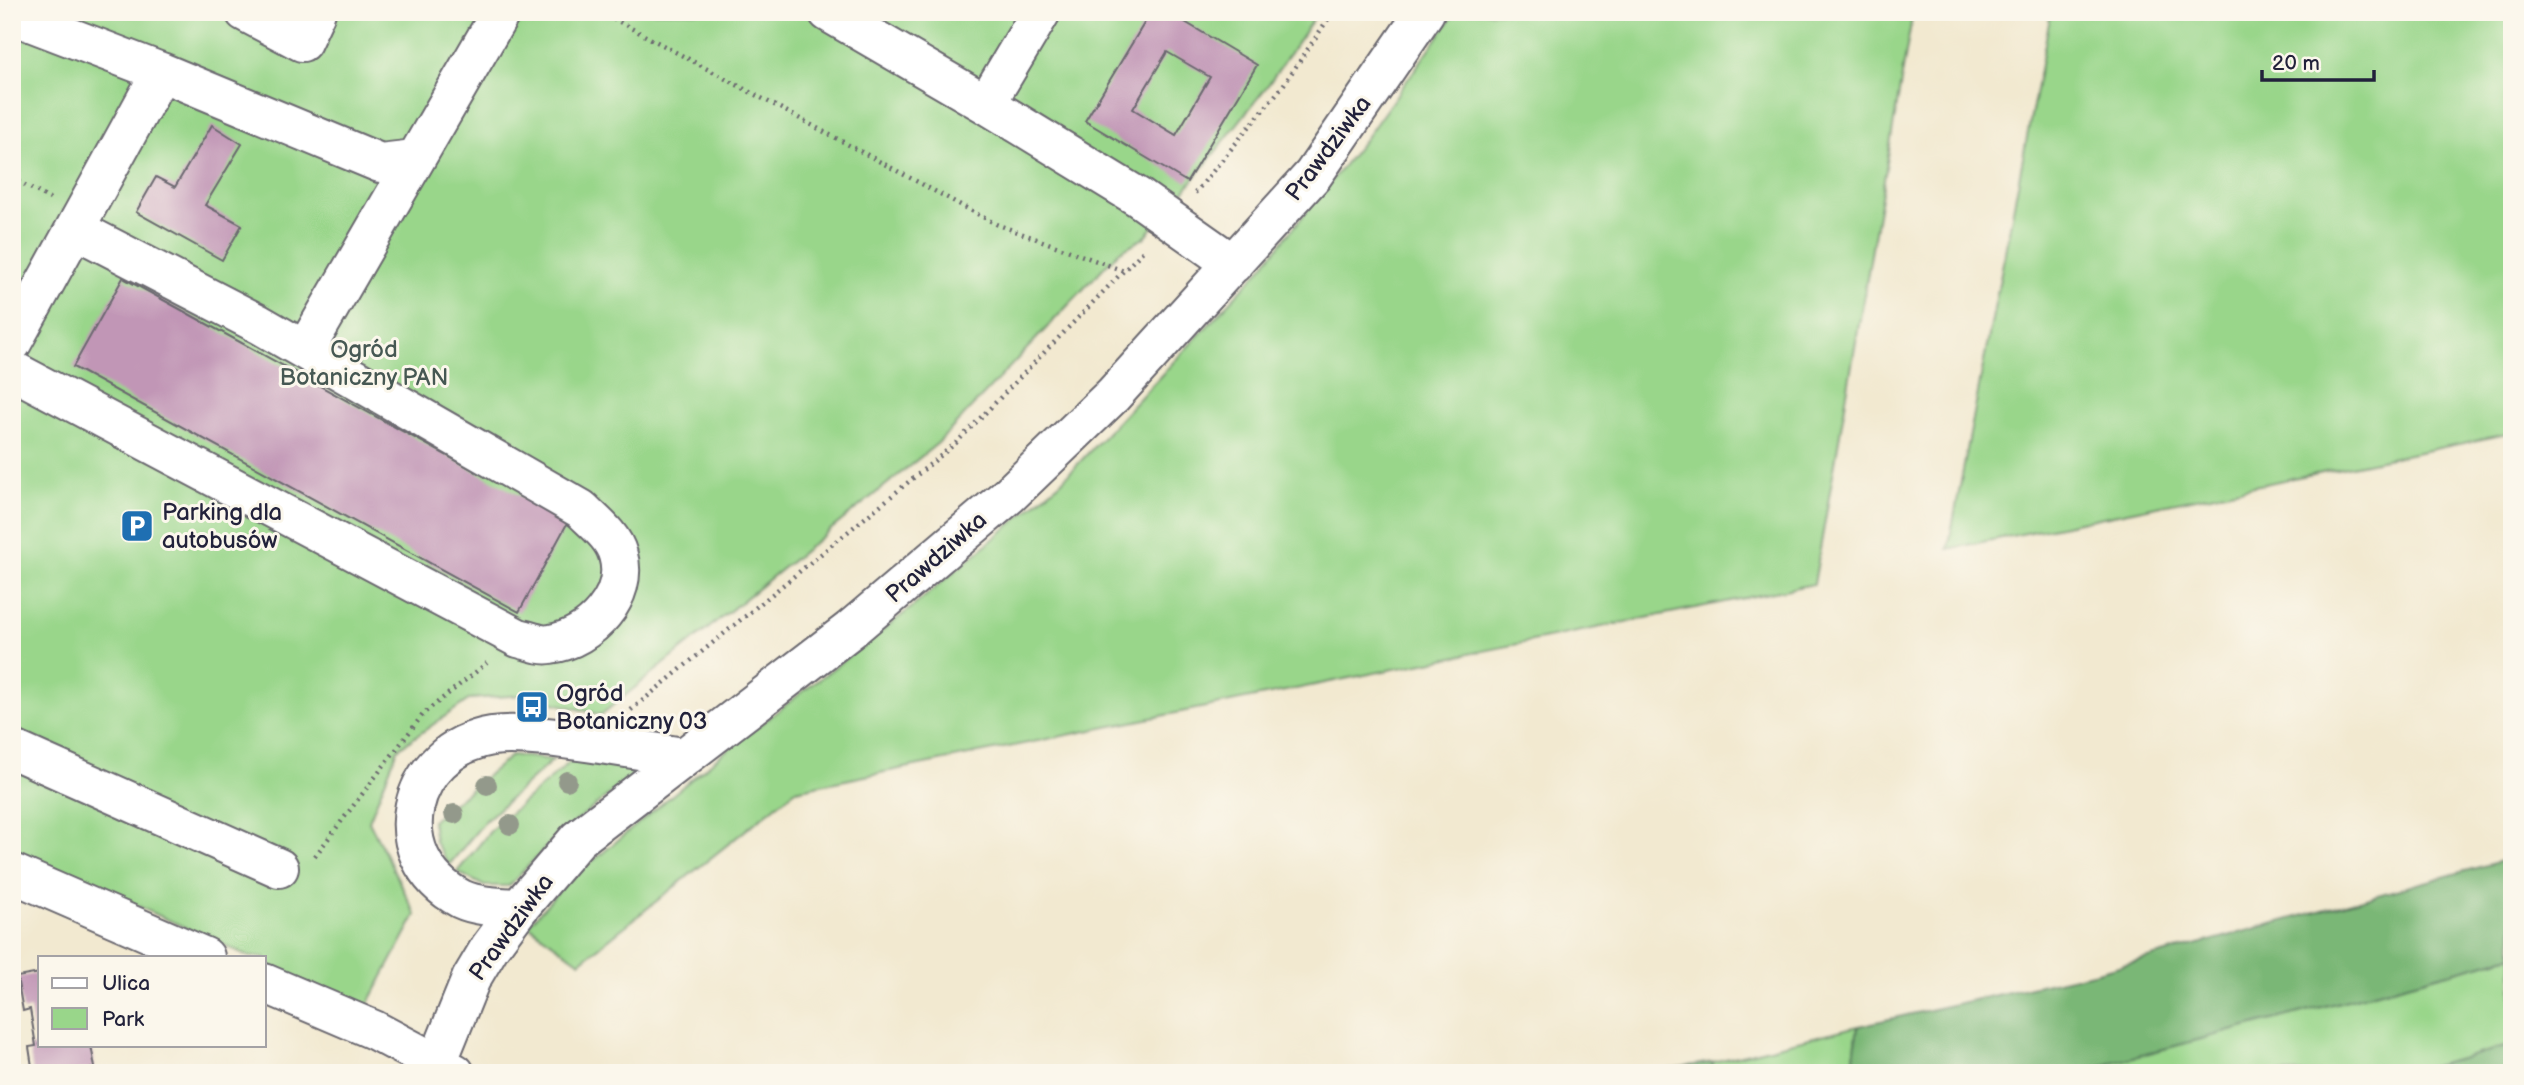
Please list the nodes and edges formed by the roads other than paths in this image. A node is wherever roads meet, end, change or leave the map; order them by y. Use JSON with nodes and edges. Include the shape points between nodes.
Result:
{"nodes":[{"id":1,"x":245,"y":12,"type":"edge"},
{"id":2,"x":316,"y":12,"type":"edge"},
{"id":3,"x":501,"y":12,"type":"edge"},
{"id":4,"x":828,"y":12,"type":"edge"},
{"id":5,"x":1041,"y":12,"type":"edge"},
{"id":6,"x":1425,"y":12,"type":"edge"},
{"id":7,"x":12,"y":15,"type":"edge"},
{"id":8,"x":161,"y":72,"type":"junction"},
{"id":9,"x":986,"y":104,"type":"junction"},
{"id":10,"x":415,"y":159,"type":"junction"},
{"id":11,"x":75,"y":229,"type":"junction"},
{"id":12,"x":1233,"y":264,"type":"junction"},
{"id":13,"x":12,"y":343,"type":"edge"},
{"id":14,"x":306,"y":350,"type":"junction"},
{"id":15,"x":12,"y":370,"type":"edge"},
{"id":16,"x":12,"y":749,"type":"edge"},
{"id":17,"x":683,"y":757,"type":"junction"},
{"id":18,"x":279,"y":868,"type":"dead end"},
{"id":19,"x":12,"y":873,"type":"edge"},
{"id":20,"x":519,"y":908,"type":"junction"},
{"id":21,"x":203,"y":956,"type":"edge"},
{"id":22,"x":266,"y":984,"type":"edge"},
{"id":23,"x":441,"y":1070,"type":"edge"}],
"edges":[{"from":1,"to":2,"type":"street","via":[[302,42]]},
{"from":3,"to":10,"type":"street"},
{"from":4,"to":9,"type":"street"},
{"from":5,"to":9,"type":"street"},
{"from":6,"to":12,"type":"street","name":"Prawdziwka","via":[[1313,175]]},
{"from":7,"to":8,"type":"street"},
{"from":8,"to":10,"type":"street","via":[[380,163]]},
{"from":8,"to":11,"type":"street"},
{"from":9,"to":12,"type":"street","via":[[1138,197]]},
{"from":10,"to":14,"type":"street"},
{"from":11,"to":13,"type":"street"},
{"from":11,"to":14,"type":"street"},
{"from":12,"to":17,"type":"street","name":"Prawdziwka","via":[[1113,395],[1009,495],[850,631]]},
{"from":14,"to":15,"type":"street","via":[[581,509],[604,531],[618,554],[622,581],[608,608],[566,640],[547,645],[518,639]]},
{"from":16,"to":18,"type":"street"},
{"from":17,"to":20,"type":"street","name":"Prawdziwka","via":[[578,839]]},
{"from":17,"to":20,"type":"street","via":[[596,742],[491,736],[454,750],[432,768],[412,818],[414,844],[424,867],[440,885],[464,900]]},
{"from":19,"to":21,"type":"street"},
{"from":20,"to":23,"type":"street","name":"Prawdziwka","via":[[471,979]]},
{"from":22,"to":23,"type":"street","via":[[373,1030]]}]}
